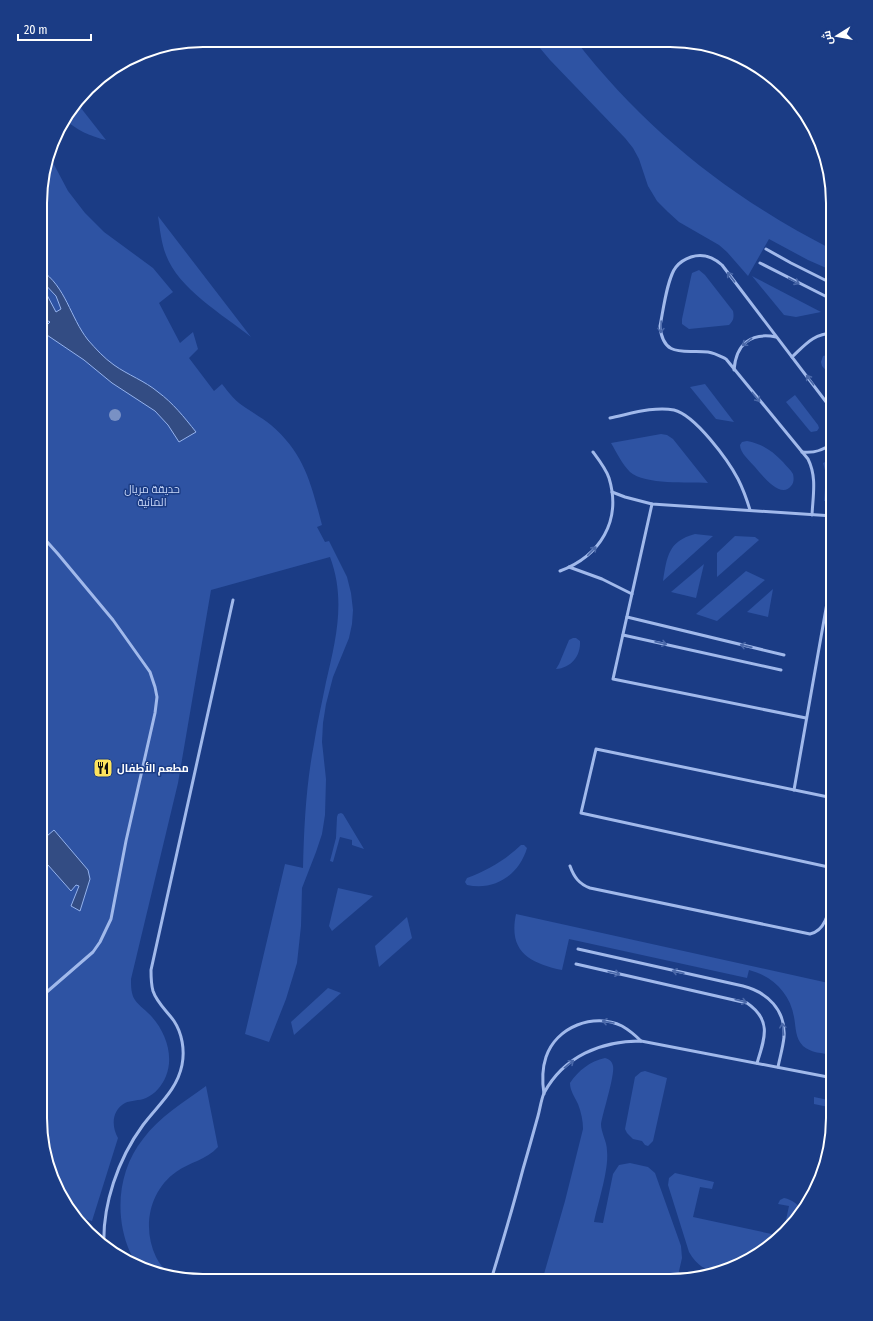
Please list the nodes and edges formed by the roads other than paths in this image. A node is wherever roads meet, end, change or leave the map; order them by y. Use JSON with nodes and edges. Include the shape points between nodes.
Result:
{"nodes":[{"id":1,"x":766,"y":249,"type":"dead end"},
{"id":2,"x":760,"y":262,"type":"dead end"},
{"id":3,"x":826,"y":281,"type":"edge"},
{"id":4,"x":826,"y":296,"type":"edge"},
{"id":5,"x":826,"y":334,"type":"edge"},
{"id":6,"x":776,"y":337,"type":"junction"},
{"id":7,"x":792,"y":357,"type":"junction"},
{"id":8,"x":734,"y":370,"type":"junction"},
{"id":9,"x":826,"y":402,"type":"edge"},
{"id":10,"x":610,"y":418,"type":"dead end"},
{"id":11,"x":826,"y":447,"type":"edge"},
{"id":12,"x":593,"y":452,"type":"dead end"},
{"id":13,"x":802,"y":452,"type":"junction"},
{"id":14,"x":612,"y":492,"type":"junction"},
{"id":15,"x":652,"y":504,"type":"junction"},
{"id":16,"x":750,"y":510,"type":"junction"},
{"id":17,"x":812,"y":515,"type":"junction"},
{"id":18,"x":826,"y":516,"type":"edge"},
{"id":19,"x":47,"y":542,"type":"edge"},
{"id":20,"x":569,"y":567,"type":"junction"},
{"id":21,"x":560,"y":571,"type":"dead end"},
{"id":22,"x":632,"y":594,"type":"junction"},
{"id":23,"x":233,"y":600,"type":"dead end"},
{"id":24,"x":826,"y":608,"type":"edge"},
{"id":25,"x":627,"y":617,"type":"junction"},
{"id":26,"x":623,"y":635,"type":"junction"},
{"id":27,"x":784,"y":655,"type":"dead end"},
{"id":28,"x":781,"y":670,"type":"dead end"},
{"id":29,"x":806,"y":718,"type":"junction"},
{"id":30,"x":794,"y":790,"type":"junction"},
{"id":31,"x":826,"y":797,"type":"edge"},
{"id":32,"x":570,"y":866,"type":"dead end"},
{"id":33,"x":826,"y":866,"type":"edge"},
{"id":34,"x":826,"y":918,"type":"edge"},
{"id":35,"x":578,"y":949,"type":"dead end"},
{"id":36,"x":576,"y":964,"type":"dead end"},
{"id":37,"x":47,"y":992,"type":"edge"},
{"id":38,"x":641,"y":1041,"type":"junction"},
{"id":39,"x":757,"y":1064,"type":"junction"},
{"id":40,"x":778,"y":1067,"type":"junction"},
{"id":41,"x":826,"y":1077,"type":"edge"},
{"id":42,"x":544,"y":1094,"type":"junction"},
{"id":43,"x":104,"y":1239,"type":"edge"},
{"id":44,"x":493,"y":1274,"type":"edge"}],
"edges":[{"from":1,"to":3,"type":"lane"},
{"from":2,"to":4,"type":"lane","one_way":true},
{"from":5,"to":7,"type":"lane","via":[[811,339]]},
{"from":6,"to":7,"type":"lane"},
{"from":6,"to":8,"type":"lane","one_way":true,"via":[[756,336],[746,341],[739,349]]},
{"from":6,"to":8,"type":"lane","one_way":true,"via":[[716,259],[699,255],[680,263],[670,276],[660,326],[663,340],[675,351],[717,354]]},
{"from":9,"to":7,"type":"lane","one_way":true},
{"from":8,"to":13,"type":"lane","one_way":true},
{"from":10,"to":16,"type":"lane","via":[[667,409],[676,410],[692,419],[730,465],[739,480]]},
{"from":11,"to":13,"type":"lane","via":[[811,453]]},
{"from":12,"to":14,"type":"lane","via":[[609,477]]},
{"from":13,"to":17,"type":"lane","via":[[812,468],[814,478]]},
{"from":14,"to":15,"type":"lane"},
{"from":20,"to":14,"type":"lane","one_way":true,"via":[[581,561],[600,543],[611,518]]},
{"from":15,"to":16,"type":"lane"},
{"from":15,"to":22,"type":"lane"},
{"from":16,"to":17,"type":"lane"},
{"from":17,"to":18,"type":"lane"},
{"from":19,"to":37,"type":"lane","via":[[113,620],[150,672],[157,697],[111,919],[93,952]]},
{"from":20,"to":21,"type":"lane"},
{"from":20,"to":22,"type":"lane"},
{"from":22,"to":25,"type":"lane"},
{"from":23,"to":43,"type":"lane","via":[[151,970],[153,992],[180,1035],[183,1063],[173,1089],[143,1125],[124,1156],[109,1202]]},
{"from":24,"to":29,"type":"lane"},
{"from":25,"to":26,"type":"lane"},
{"from":27,"to":25,"type":"lane","one_way":true},
{"from":26,"to":28,"type":"lane","one_way":true},
{"from":26,"to":29,"type":"lane","via":[[613,679]]},
{"from":29,"to":30,"type":"lane"},
{"from":30,"to":31,"type":"lane"},
{"from":30,"to":33,"type":"lane","via":[[596,749],[581,812]]},
{"from":32,"to":34,"type":"lane","via":[[578,881],[590,888],[810,934],[824,926]]},
{"from":40,"to":35,"type":"lane","one_way":true,"via":[[784,1035],[781,1015],[770,999],[761,993],[747,987]]},
{"from":36,"to":39,"type":"lane","one_way":true,"via":[[747,1003],[761,1016],[765,1026]]},
{"from":38,"to":39,"type":"lane"},
{"from":42,"to":38,"type":"lane","one_way":true,"via":[[565,1067],[592,1049],[624,1041]]},
{"from":38,"to":42,"type":"lane","one_way":true,"via":[[621,1025],[608,1022],[589,1022],[571,1028],[552,1045],[546,1056],[542,1082]]},
{"from":39,"to":40,"type":"lane"},
{"from":40,"to":41,"type":"lane"},
{"from":42,"to":44,"type":"lane"}]}
